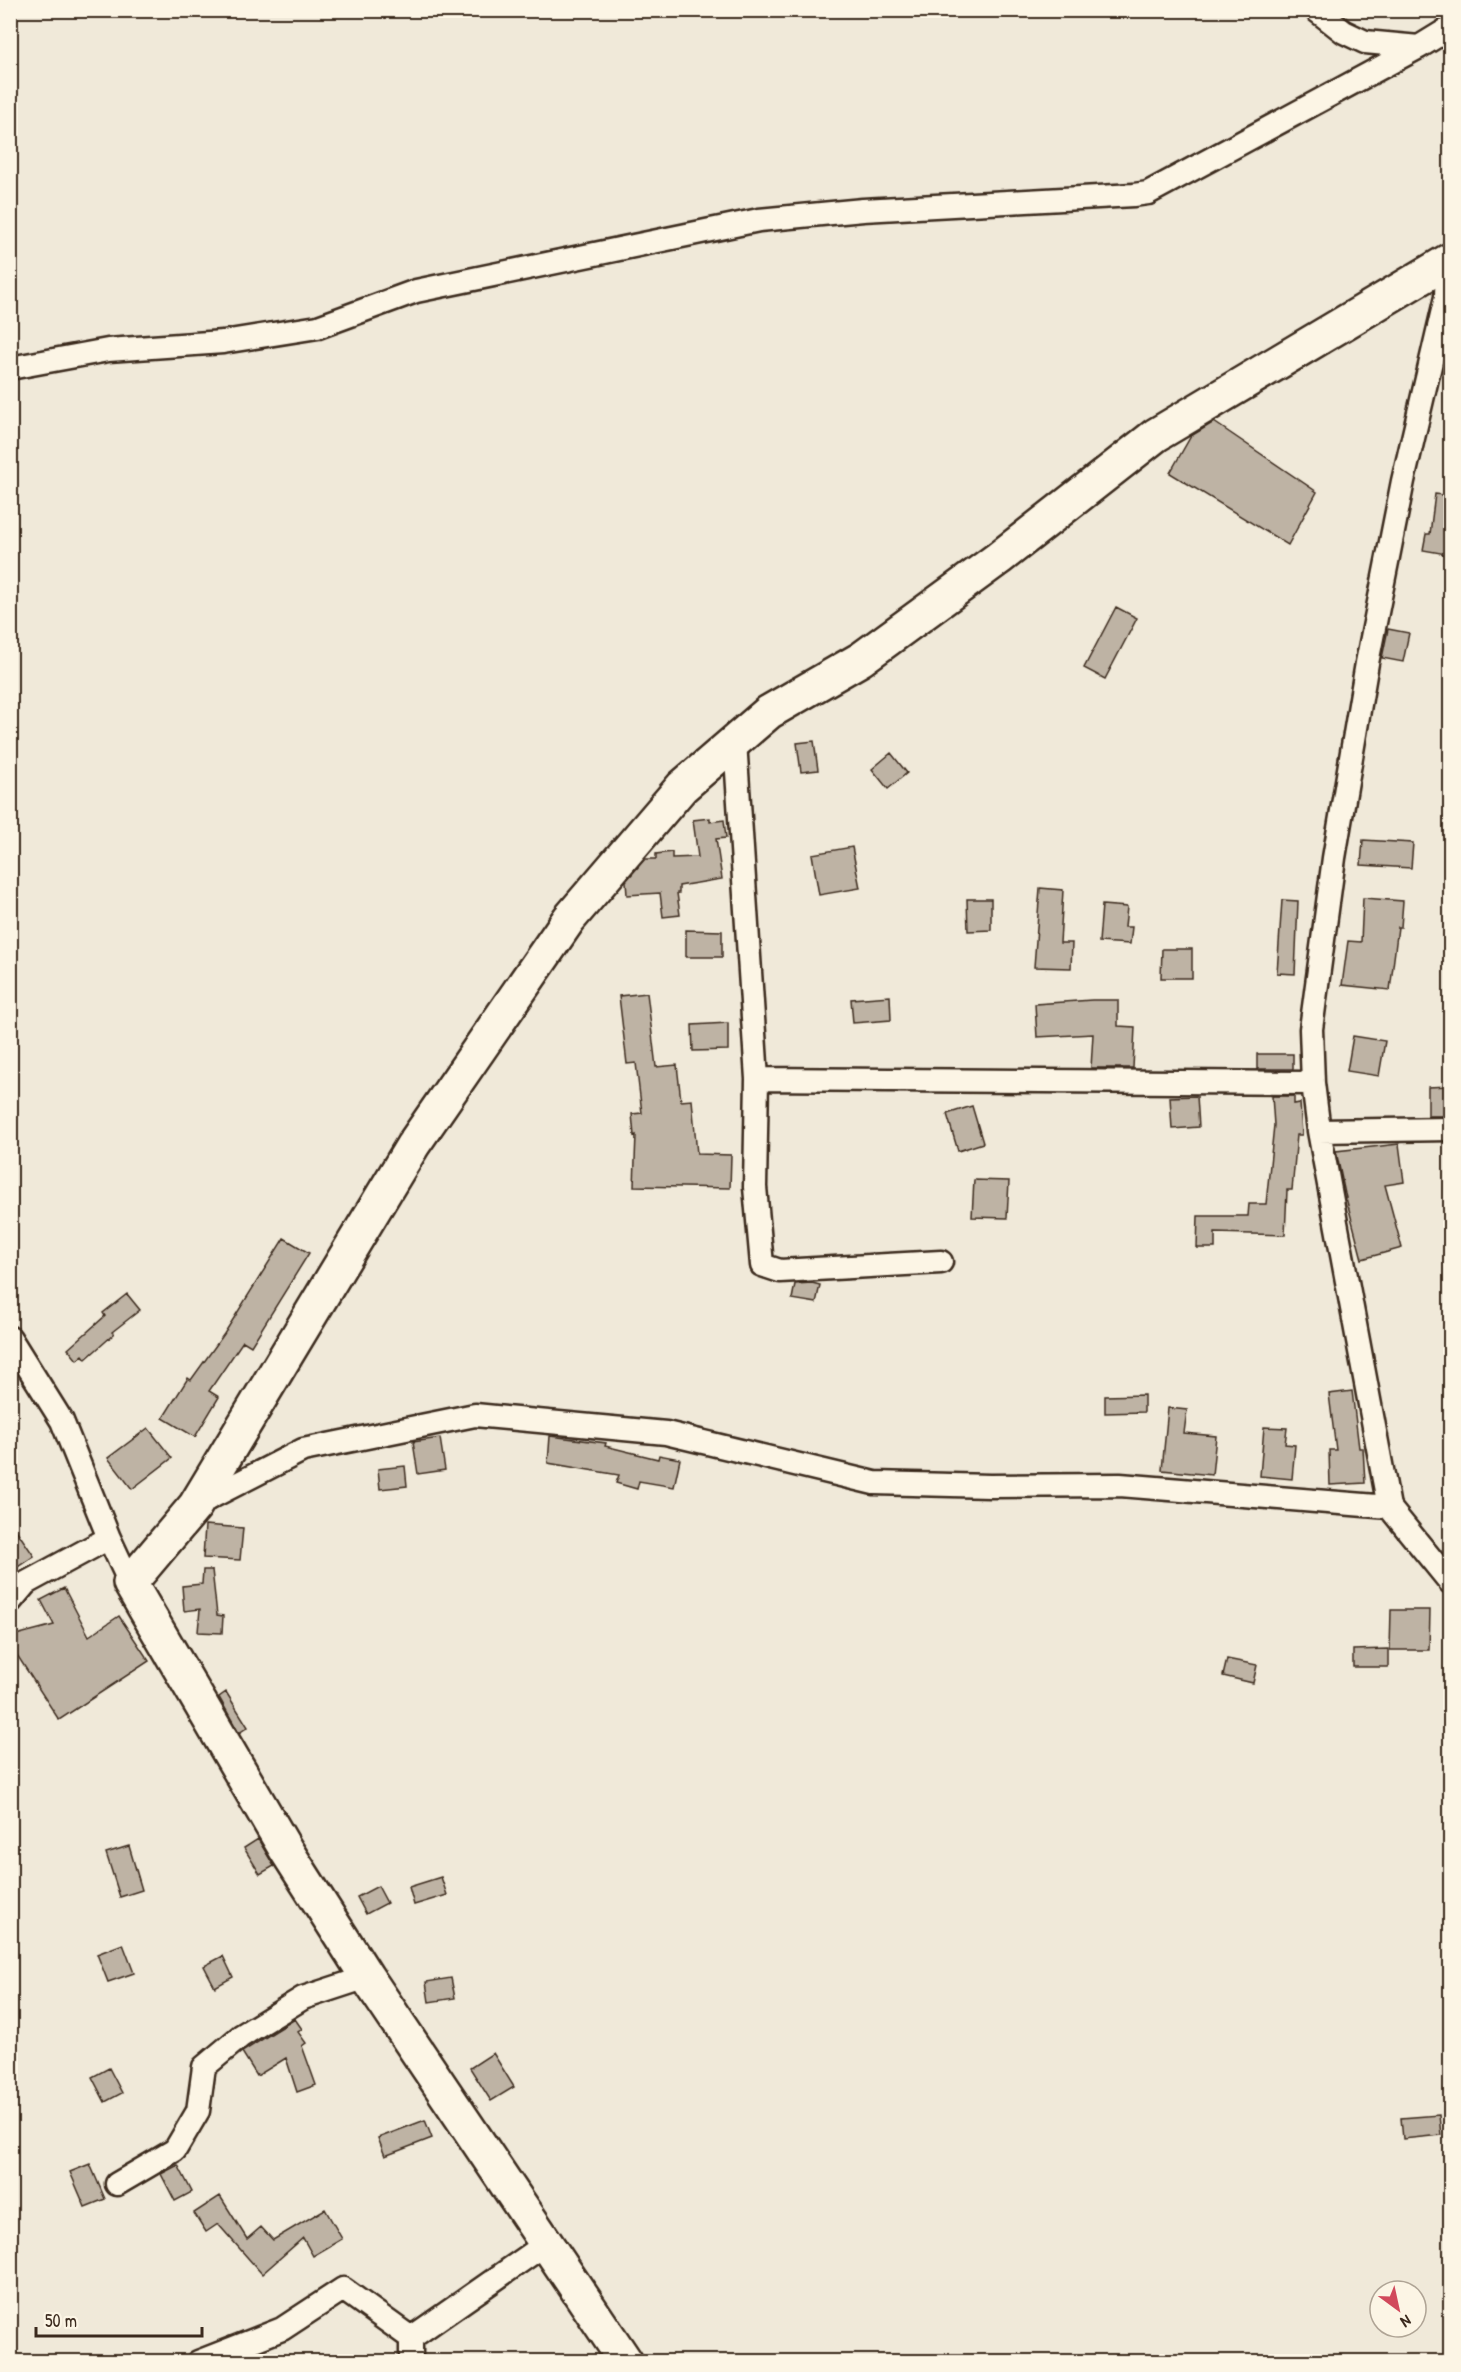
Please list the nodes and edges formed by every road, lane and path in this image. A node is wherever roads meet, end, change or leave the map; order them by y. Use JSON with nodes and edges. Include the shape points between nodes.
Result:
{"nodes":[{"id":1,"x":1316,"y":10,"type":"edge"},
{"id":2,"x":1450,"y":28,"type":"edge"},
{"id":3,"x":1419,"y":47,"type":"junction"},
{"id":4,"x":1449,"y":261,"type":"edge"},
{"id":5,"x":1448,"y":304,"type":"edge"},
{"id":6,"x":10,"y":368,"type":"edge"},
{"id":7,"x":735,"y":741,"type":"junction"},
{"id":8,"x":757,"y":1079,"type":"junction"},
{"id":9,"x":1313,"y":1083,"type":"junction"},
{"id":10,"x":1450,"y":1129,"type":"edge"},
{"id":11,"x":1319,"y":1131,"type":"junction"},
{"id":12,"x":941,"y":1262,"type":"dead end"},
{"id":13,"x":10,"y":1338,"type":"edge"},
{"id":14,"x":195,"y":1506,"type":"junction"},
{"id":15,"x":1389,"y":1507,"type":"junction"},
{"id":16,"x":109,"y":1538,"type":"junction"},
{"id":17,"x":1450,"y":1582,"type":"edge"},
{"id":18,"x":130,"y":1583,"type":"junction"},
{"id":19,"x":10,"y":1602,"type":"edge"},
{"id":20,"x":367,"y":1977,"type":"junction"},
{"id":21,"x":117,"y":2184,"type":"dead end"},
{"id":22,"x":547,"y":2243,"type":"junction"},
{"id":23,"x":411,"y":2338,"type":"junction"},
{"id":24,"x":198,"y":2361,"type":"edge"},
{"id":25,"x":411,"y":2361,"type":"edge"},
{"id":26,"x":626,"y":2361,"type":"edge"}],
"edges":[{"from":1,"to":3,"type":"street","via":[[1344,32],[1365,42]]},
{"from":2,"to":3,"type":"street"},
{"from":3,"to":6,"type":"street","via":[[1148,193],[759,220],[416,291],[318,327],[223,342],[108,350]]},
{"from":4,"to":5,"type":"street"},
{"from":4,"to":7,"type":"street","via":[[1156,435],[999,558],[861,659],[769,712]]},
{"from":5,"to":9,"type":"street","via":[[1403,481],[1359,709],[1311,1029]]},
{"from":7,"to":8,"type":"street"},
{"from":7,"to":14,"type":"street","via":[[682,787],[569,919],[413,1145]]},
{"from":8,"to":9,"type":"street"},
{"from":8,"to":12,"type":"street","via":[[755,1187],[762,1265],[780,1271]]},
{"from":9,"to":11,"type":"street"},
{"from":10,"to":11,"type":"street"},
{"from":11,"to":15,"type":"street"},
{"from":13,"to":16,"type":"street","via":[[62,1421]]},
{"from":14,"to":15,"type":"street","via":[[303,1450],[475,1415],[666,1432],[874,1483],[1120,1485]]},
{"from":14,"to":18,"type":"street"},
{"from":15,"to":17,"type":"street"},
{"from":16,"to":18,"type":"street"},
{"from":16,"to":19,"type":"street","via":[[26,1583]]},
{"from":18,"to":20,"type":"street","via":[[286,1850]]},
{"from":20,"to":21,"type":"street","via":[[303,1998],[241,2036],[204,2067],[198,2112],[175,2150]]},
{"from":20,"to":22,"type":"street"},
{"from":22,"to":23,"type":"street"},
{"from":22,"to":26,"type":"street"},
{"from":23,"to":24,"type":"street","via":[[343,2289],[282,2329]]},
{"from":23,"to":25,"type":"street"}]}
